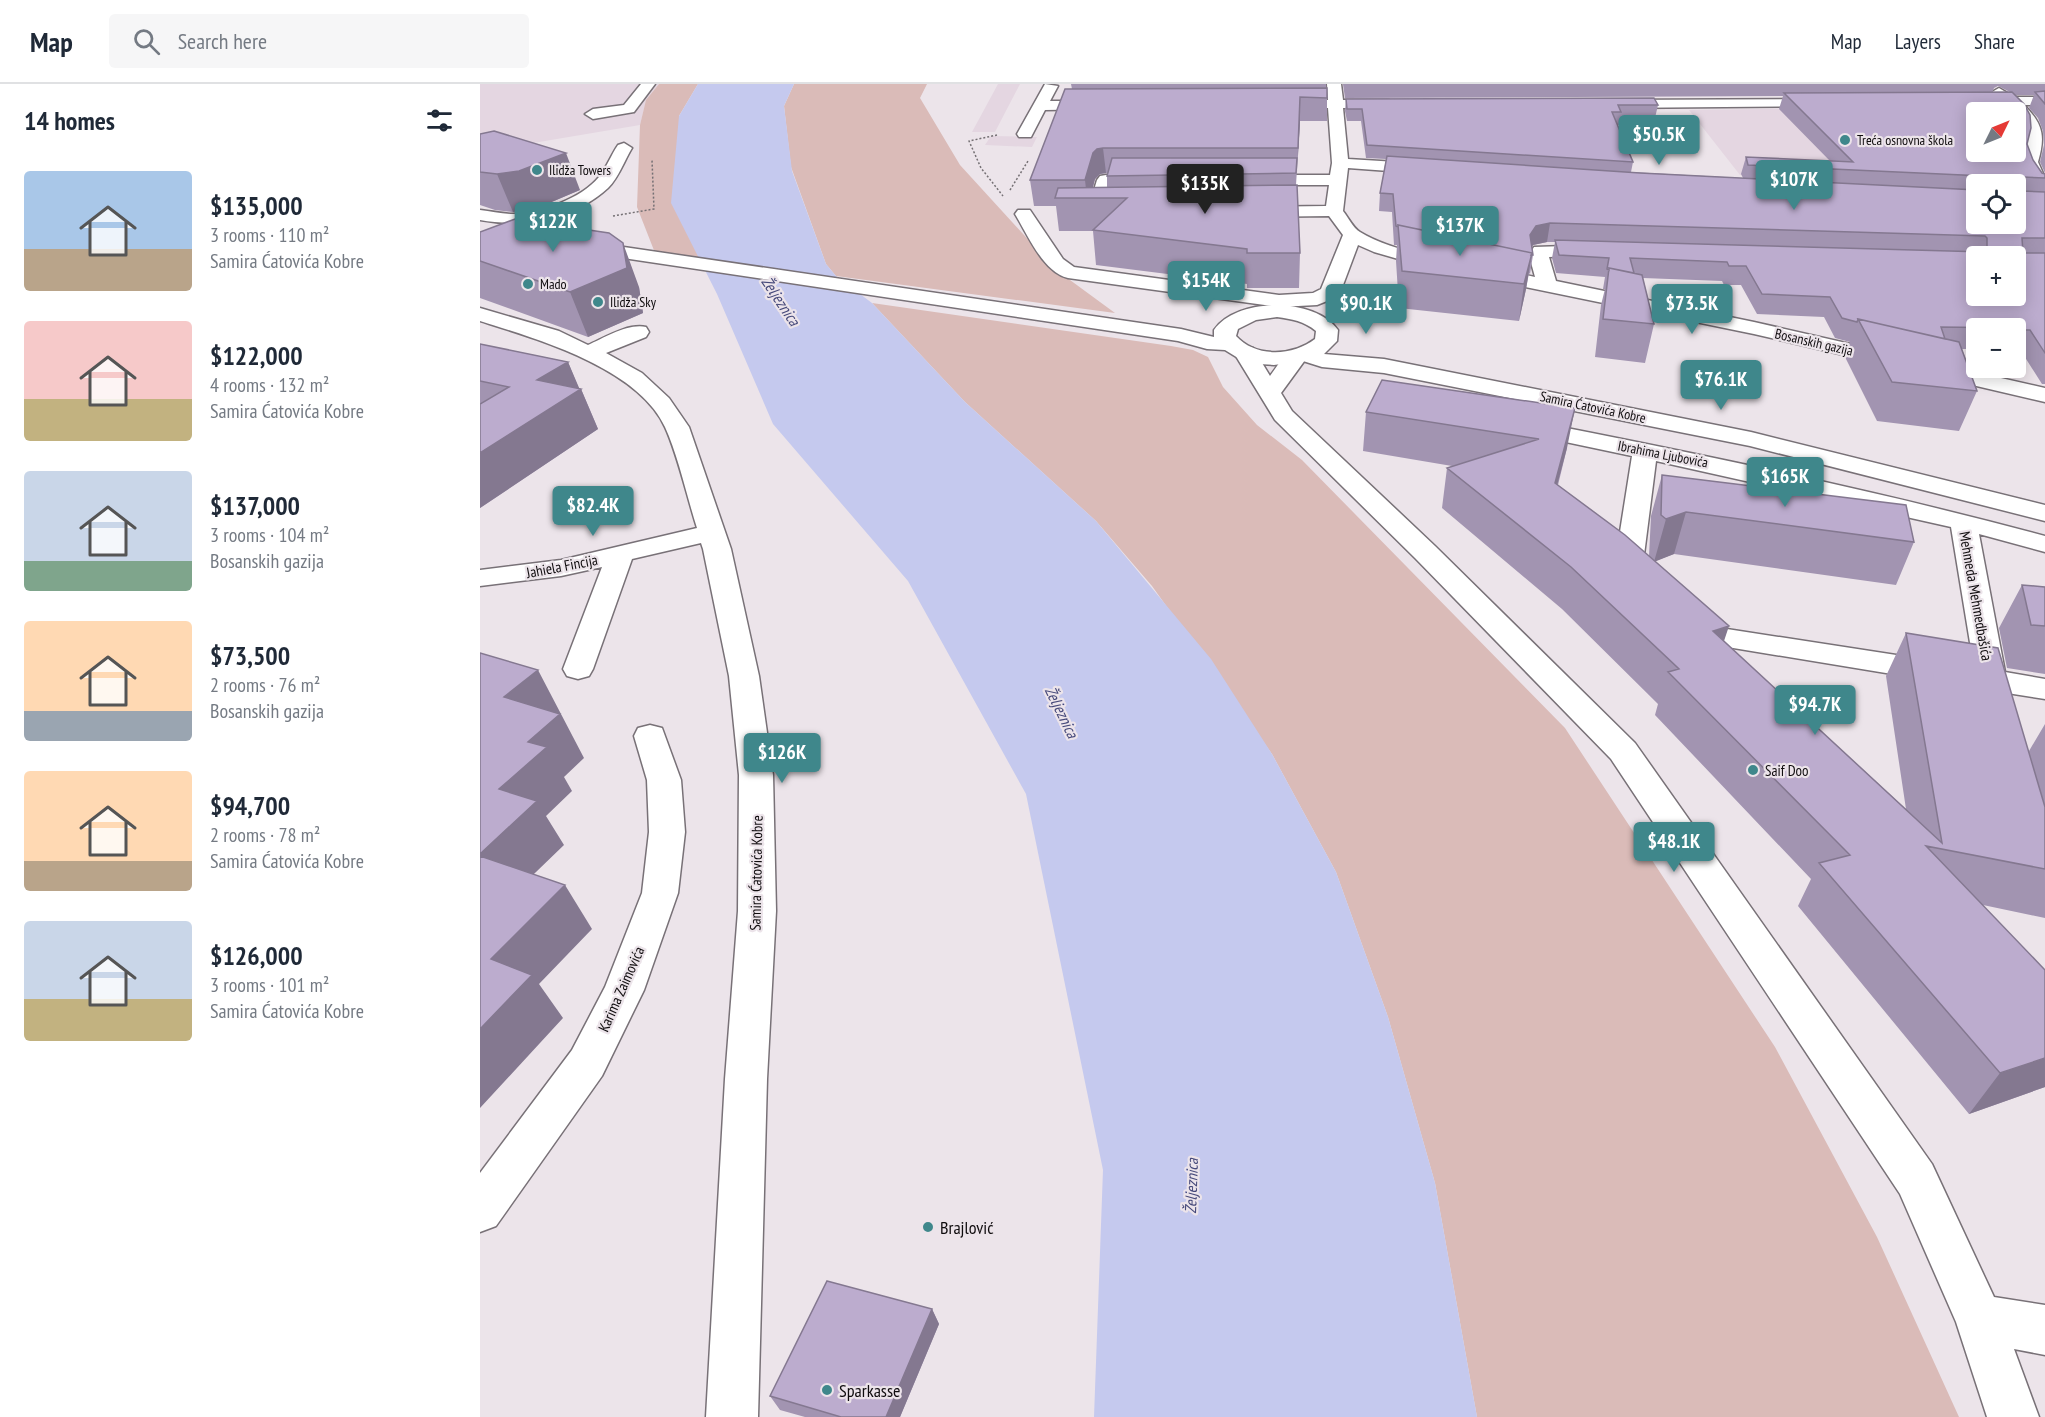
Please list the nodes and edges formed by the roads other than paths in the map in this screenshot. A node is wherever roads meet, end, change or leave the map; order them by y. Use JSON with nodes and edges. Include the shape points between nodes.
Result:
{"nodes":[{"id":1,"x":648,"y":84,"type":"edge"},
{"id":2,"x":1052,"y":84,"type":"edge"},
{"id":3,"x":1334,"y":84,"type":"edge"},
{"id":4,"x":1988,"y":84,"type":"edge"},
{"id":5,"x":1652,"y":91,"type":"dead end"},
{"id":6,"x":1965,"y":101,"type":"edge"},
{"id":7,"x":2012,"y":101,"type":"junction"},
{"id":8,"x":2045,"y":101,"type":"edge"},
{"id":9,"x":1837,"y":102,"type":"edge"},
{"id":10,"x":1335,"y":103,"type":"junction"},
{"id":11,"x":1270,"y":104,"type":"edge"},
{"id":12,"x":1401,"y":104,"type":"edge"},
{"id":13,"x":1591,"y":104,"type":"edge"},
{"id":14,"x":1662,"y":104,"type":"junction"},
{"id":15,"x":1122,"y":105,"type":"edge"},
{"id":16,"x":1042,"y":106,"type":"junction"},
{"id":17,"x":593,"y":114,"type":"dead end"},
{"id":18,"x":1025,"y":134,"type":"road end"},
{"id":19,"x":624,"y":148,"type":"dead end"},
{"id":20,"x":1446,"y":170,"type":"edge"},
{"id":21,"x":1338,"y":172,"type":"junction"},
{"id":22,"x":1173,"y":180,"type":"edge"},
{"id":23,"x":1232,"y":180,"type":"edge"},
{"id":24,"x":2042,"y":198,"type":"edge"},
{"id":25,"x":1334,"y":211,"type":"junction"},
{"id":26,"x":1232,"y":212,"type":"edge"},
{"id":27,"x":1075,"y":213,"type":"edge"},
{"id":28,"x":1096,"y":213,"type":"junction"},
{"id":29,"x":1119,"y":213,"type":"edge"},
{"id":30,"x":1044,"y":214,"type":"edge"},
{"id":31,"x":480,"y":215,"type":"edge"},
{"id":32,"x":480,"y":232,"type":"edge"},
{"id":33,"x":1352,"y":235,"type":"junction"},
{"id":34,"x":513,"y":237,"type":"edge"},
{"id":35,"x":565,"y":244,"type":"edge"},
{"id":36,"x":1618,"y":252,"type":"edge"},
{"id":37,"x":1547,"y":286,"type":"junction"},
{"id":38,"x":480,"y":314,"type":"edge"},
{"id":39,"x":1240,"y":318,"type":"junction"},
{"id":40,"x":1327,"y":330,"type":"junction"},
{"id":41,"x":638,"y":332,"type":"dead end"},
{"id":42,"x":1176,"y":334,"type":"junction"},
{"id":43,"x":1237,"y":348,"type":"junction"},
{"id":44,"x":586,"y":352,"type":"junction"},
{"id":45,"x":1300,"y":355,"type":"junction"},
{"id":46,"x":1384,"y":366,"type":"junction"},
{"id":47,"x":1270,"y":392,"type":"junction"},
{"id":48,"x":2045,"y":395,"type":"edge"},
{"id":49,"x":1498,"y":421,"type":"edge"},
{"id":50,"x":1645,"y":451,"type":"junction"},
{"id":51,"x":2045,"y":513,"type":"edge"},
{"id":52,"x":1963,"y":521,"type":"junction"},
{"id":53,"x":712,"y":531,"type":"junction"},
{"id":54,"x":2045,"y":544,"type":"edge"},
{"id":55,"x":620,"y":555,"type":"junction"},
{"id":56,"x":480,"y":578,"type":"edge"},
{"id":57,"x":1672,"y":597,"type":"edge"},
{"id":58,"x":578,"y":669,"type":"dead end"},
{"id":59,"x":1745,"y":669,"type":"edge"},
{"id":60,"x":1991,"y":682,"type":"junction"},
{"id":61,"x":2045,"y":689,"type":"edge"},
{"id":62,"x":2000,"y":715,"type":"edge"},
{"id":63,"x":650,"y":736,"type":"dead end"},
{"id":64,"x":480,"y":1210,"type":"edge"},
{"id":65,"x":1979,"y":1319,"type":"junction"},
{"id":66,"x":2045,"y":1330,"type":"edge"},
{"id":67,"x":732,"y":1417,"type":"edge"},
{"id":68,"x":2013,"y":1417,"type":"edge"}],
"edges":[{"from":1,"to":17,"type":"street","via":[[629,109]]},
{"from":2,"to":16,"type":"street"},
{"from":3,"to":10,"type":"street"},
{"from":4,"to":7,"type":"street"},
{"from":5,"to":14,"type":"street"},
{"from":6,"to":7,"type":"street"},
{"from":7,"to":8,"type":"street"},
{"from":7,"to":24,"type":"street","via":[[2032,124],[2036,141],[2030,162]]},
{"from":9,"to":14,"type":"street"},
{"from":10,"to":11,"type":"street"},
{"from":10,"to":12,"type":"street"},
{"from":10,"to":21,"type":"street"},
{"from":13,"to":14,"type":"street"},
{"from":15,"to":16,"type":"street"},
{"from":16,"to":18,"type":"street"},
{"from":19,"to":31,"type":"street","via":[[603,183],[553,211],[529,218]]},
{"from":20,"to":21,"type":"street"},
{"from":21,"to":23,"type":"street"},
{"from":21,"to":25,"type":"street"},
{"from":22,"to":28,"type":"street","via":[[1107,180]]},
{"from":25,"to":26,"type":"street"},
{"from":25,"to":33,"type":"street","name":"Bosanskih gazija"},
{"from":27,"to":28,"type":"street"},
{"from":28,"to":29,"type":"street"},
{"from":30,"to":33,"type":"street","via":[[1024,214],[1056,263],[1068,272],[1279,301],[1330,293]]},
{"from":32,"to":34,"type":"street"},
{"from":33,"to":37,"type":"street","name":"Bosanskih gazija","via":[[1419,259]]},
{"from":35,"to":42,"type":"street"},
{"from":36,"to":37,"type":"street","via":[[1541,251]]},
{"from":37,"to":48,"type":"street","name":"Bosanskih gazija","via":[[1754,328]]},
{"from":38,"to":44,"type":"street","name":"Samira Ćatovića Kobre","via":[[551,336]]},
{"from":39,"to":40,"type":"street","via":[[1261,312],[1294,313],[1320,322]]},
{"from":39,"to":42,"type":"street","via":[[1215,330]]},
{"from":39,"to":43,"type":"street","via":[[1225,330],[1225,337]]},
{"from":40,"to":45,"type":"street","via":[[1326,341]]},
{"from":40,"to":46,"type":"street","via":[[1336,342]]},
{"from":41,"to":44,"type":"street"},
{"from":42,"to":43,"type":"street"},
{"from":43,"to":45,"type":"street","via":[[1264,357]]},
{"from":43,"to":47,"type":"street"},
{"from":44,"to":53,"type":"street","name":"Samira Ćatovića Kobre","via":[[634,378],[661,403],[677,427]]},
{"from":45,"to":46,"type":"street"},
{"from":45,"to":47,"type":"street"},
{"from":46,"to":51,"type":"street","name":"Samira Ćatovića Kobre","via":[[1751,439]]},
{"from":47,"to":65,"type":"street","via":[[1282,415],[1623,751],[1916,1179]]},
{"from":49,"to":50,"type":"street","name":"Ibrahima Ljubovića"},
{"from":50,"to":52,"type":"street","name":"Ibrahima Ljubovića","via":[[1748,470]]},
{"from":50,"to":57,"type":"street","via":[[1630,557]]},
{"from":52,"to":54,"type":"street","name":"Ibrahima Ljubovića"},
{"from":52,"to":60,"type":"street","name":"Mehmeda Mehmedbašića"},
{"from":53,"to":55,"type":"street","name":"Jahiela Fincija"},
{"from":53,"to":67,"type":"street","name":"Samira Ćatovića Kobre","via":[[744,676],[756,775],[757,911]]},
{"from":55,"to":56,"type":"street","name":"Jahiela Fincija","via":[[561,568]]},
{"from":55,"to":58,"type":"street"},
{"from":59,"to":60,"type":"street","via":[[1706,628]]},
{"from":60,"to":61,"type":"street"},
{"from":60,"to":62,"type":"street","name":"Mehmeda Mehmedbašića"},
{"from":63,"to":64,"type":"street","name":"Karima Zaimovića","via":[[664,780],[666,822],[660,893],[624,990],[587,1063]]},
{"from":65,"to":66,"type":"street"},
{"from":65,"to":68,"type":"street"}]}
